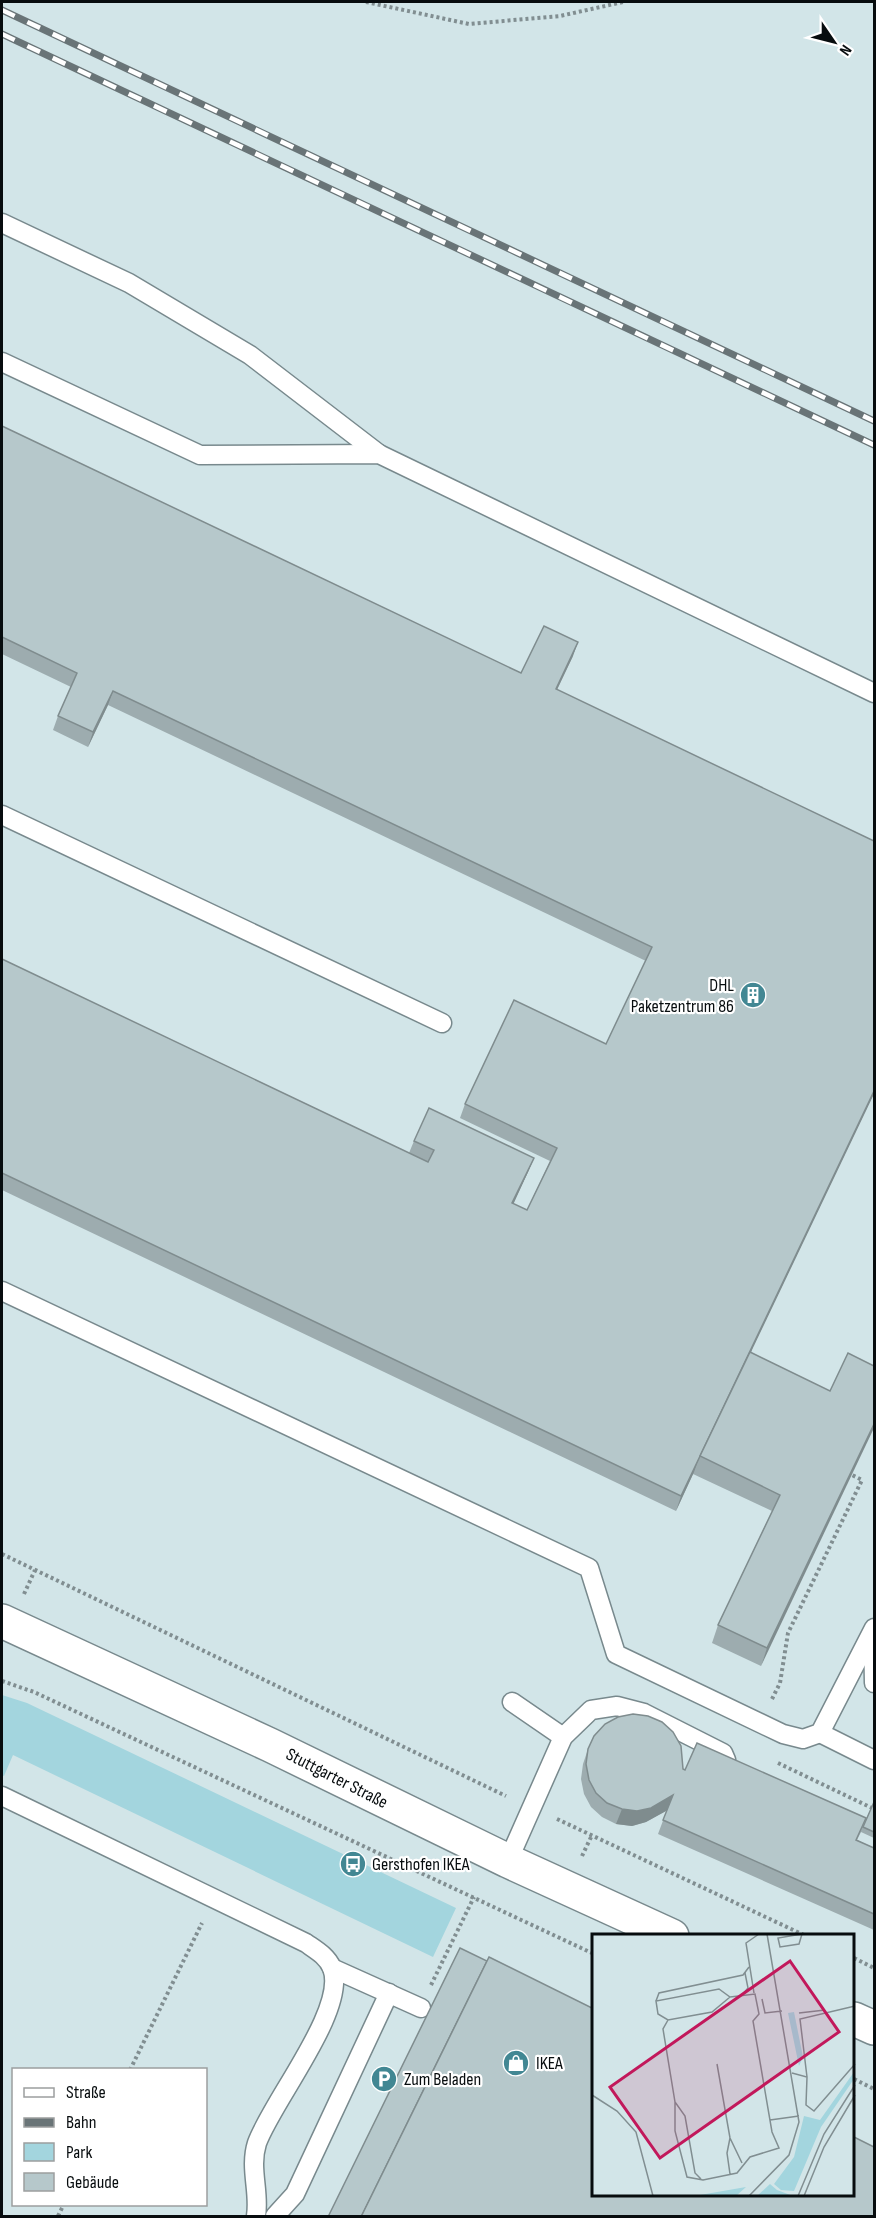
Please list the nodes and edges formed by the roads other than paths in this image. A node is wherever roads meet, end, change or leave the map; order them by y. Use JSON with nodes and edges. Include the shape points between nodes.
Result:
{"nodes":[{"id":1,"x":2,"y":223,"type":"edge"},
{"id":2,"x":2,"y":362,"type":"edge"},
{"id":3,"x":379,"y":454,"type":"junction"},
{"id":4,"x":874,"y":693,"type":"edge"},
{"id":5,"x":2,"y":815,"type":"edge"},
{"id":6,"x":442,"y":1023,"type":"dead end"},
{"id":7,"x":2,"y":1291,"type":"edge"},
{"id":8,"x":2,"y":1621,"type":"edge"},
{"id":9,"x":874,"y":1630,"type":"edge"},
{"id":10,"x":874,"y":1683,"type":"edge"},
{"id":11,"x":512,"y":1702,"type":"dead end"},
{"id":12,"x":820,"y":1733,"type":"junction"},
{"id":13,"x":562,"y":1737,"type":"junction"},
{"id":14,"x":874,"y":1760,"type":"edge"},
{"id":15,"x":722,"y":1770,"type":"edge"},
{"id":16,"x":2,"y":1796,"type":"edge"},
{"id":17,"x":508,"y":1861,"type":"junction"},
{"id":18,"x":668,"y":1934,"type":"edge"},
{"id":19,"x":332,"y":1968,"type":"junction"},
{"id":20,"x":389,"y":1993,"type":"junction"},
{"id":21,"x":421,"y":2008,"type":"road end"},
{"id":22,"x":855,"y":2019,"type":"edge"},
{"id":23,"x":874,"y":2028,"type":"edge"},
{"id":24,"x":256,"y":2217,"type":"edge"},
{"id":25,"x":275,"y":2217,"type":"edge"}],
"edges":[{"from":1,"to":3,"type":"lane","via":[[129,283],[250,355]]},
{"from":2,"to":3,"type":"lane","via":[[200,455]]},
{"from":3,"to":4,"type":"lane"},
{"from":5,"to":6,"type":"lane"},
{"from":7,"to":12,"type":"lane","via":[[589,1568],[615,1654],[783,1734],[803,1739]]},
{"from":8,"to":17,"type":"street","name":"Stuttgarter Straße","via":[[270,1744]]},
{"from":9,"to":10,"type":"lane"},
{"from":9,"to":12,"type":"lane"},
{"from":11,"to":13,"type":"lane"},
{"from":12,"to":14,"type":"lane"},
{"from":13,"to":15,"type":"lane","via":[[591,1710],[617,1706],[644,1713],[723,1753],[726,1760]]},
{"from":13,"to":17,"type":"lane"},
{"from":16,"to":19,"type":"lane","via":[[306,1943],[321,1953]]},
{"from":17,"to":18,"type":"street","name":"Stuttgarter Straße"},
{"from":19,"to":20,"type":"lane"},
{"from":19,"to":24,"type":"lane","via":[[331,2004],[257,2145],[253,2167]]},
{"from":20,"to":21,"type":"lane"},
{"from":20,"to":25,"type":"lane","via":[[295,2194]]},
{"from":22,"to":23,"type":"street"}]}
